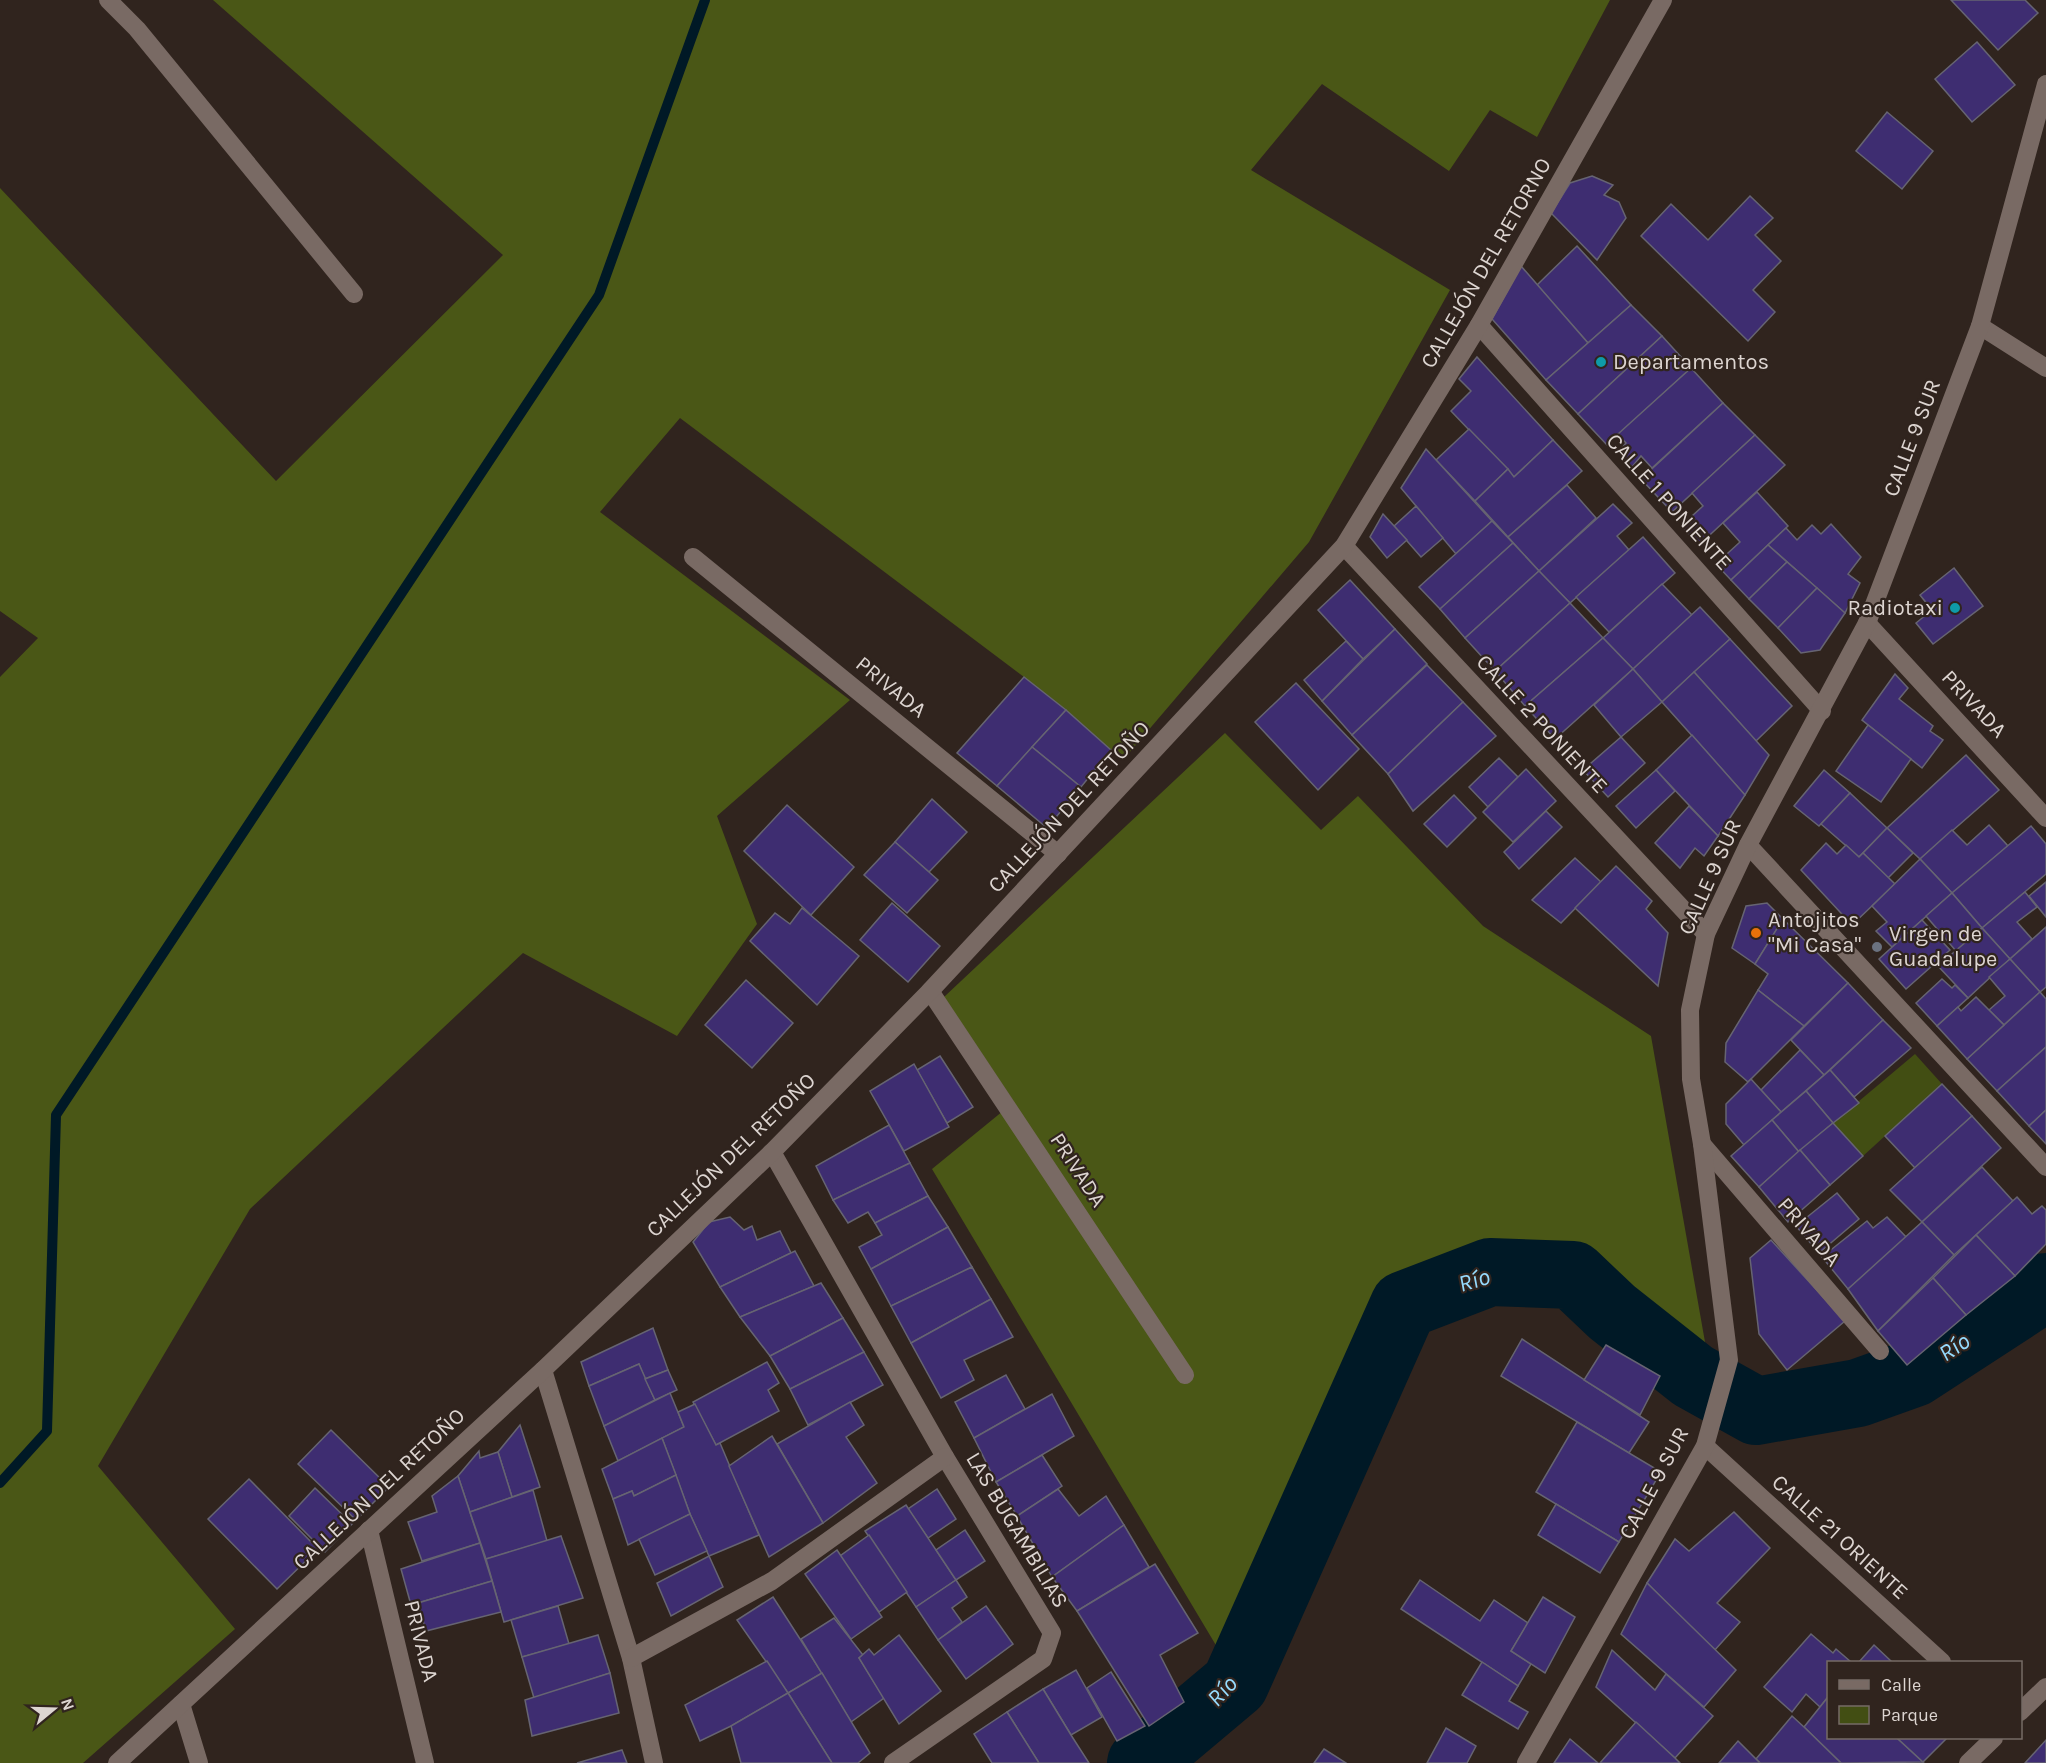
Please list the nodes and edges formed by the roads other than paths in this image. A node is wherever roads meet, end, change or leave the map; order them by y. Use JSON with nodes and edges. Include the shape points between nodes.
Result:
{"nodes":[{"id":1,"x":108,"y":0,"type":"edge"},
{"id":2,"x":1663,"y":0,"type":"edge"},
{"id":3,"x":2046,"y":84,"type":"edge"},
{"id":4,"x":354,"y":294,"type":"dead end"},
{"id":5,"x":1479,"y":325,"type":"junction"},
{"id":6,"x":1980,"y":326,"type":"junction"},
{"id":7,"x":2046,"y":368,"type":"edge"},
{"id":8,"x":1344,"y":546,"type":"junction"},
{"id":9,"x":693,"y":558,"type":"dead end"},
{"id":10,"x":1866,"y":623,"type":"junction"},
{"id":11,"x":1822,"y":711,"type":"junction"},
{"id":12,"x":2046,"y":818,"type":"edge"},
{"id":13,"x":1748,"y":845,"type":"junction"},
{"id":14,"x":1058,"y":854,"type":"junction"},
{"id":15,"x":1706,"y":934,"type":"junction"},
{"id":16,"x":930,"y":991,"type":"junction"},
{"id":17,"x":1702,"y":1144,"type":"junction"},
{"id":18,"x":772,"y":1152,"type":"junction"},
{"id":19,"x":2046,"y":1167,"type":"edge"},
{"id":20,"x":1880,"y":1351,"type":"dead end"},
{"id":21,"x":543,"y":1370,"type":"junction"},
{"id":22,"x":1185,"y":1376,"type":"dead end"},
{"id":23,"x":1705,"y":1446,"type":"junction"},
{"id":24,"x":945,"y":1457,"type":"junction"},
{"id":25,"x":369,"y":1530,"type":"junction"},
{"id":26,"x":631,"y":1658,"type":"junction"},
{"id":27,"x":1941,"y":1661,"type":"edge"},
{"id":28,"x":2046,"y":1687,"type":"edge"},
{"id":29,"x":181,"y":1704,"type":"junction"},
{"id":30,"x":2022,"y":1710,"type":"edge"},
{"id":31,"x":1992,"y":1739,"type":"edge"},
{"id":32,"x":117,"y":1763,"type":"edge"},
{"id":33,"x":199,"y":1763,"type":"edge"},
{"id":34,"x":425,"y":1763,"type":"edge"},
{"id":35,"x":654,"y":1763,"type":"edge"},
{"id":36,"x":893,"y":1763,"type":"edge"},
{"id":37,"x":1526,"y":1763,"type":"edge"},
{"id":38,"x":1968,"y":1763,"type":"edge"}],
"edges":[{"from":1,"to":4,"type":"street"},
{"from":2,"to":5,"type":"street","name":"CALLEJÓN DEL RETORNO"},
{"from":3,"to":6,"type":"street","name":"CALLE 9 SUR"},
{"from":5,"to":8,"type":"street","name":"CALLEJÓN DEL RETORNO"},
{"from":5,"to":11,"type":"street","name":"CALLE 1 PONIENTE"},
{"from":6,"to":7,"type":"street"},
{"from":6,"to":10,"type":"street","name":"CALLE 9 SUR"},
{"from":8,"to":14,"type":"street","name":"CALLEJÓN DEL RETOÑO"},
{"from":8,"to":15,"type":"street","name":"CALLE 2 PONIENTE"},
{"from":9,"to":14,"type":"street","name":"PRIVADA"},
{"from":10,"to":11,"type":"street","name":"CALLE 9 SUR"},
{"from":10,"to":12,"type":"street","name":"PRIVADA"},
{"from":11,"to":13,"type":"street","name":"CALLE 9 SUR"},
{"from":13,"to":15,"type":"street","name":"CALLE 9 SUR"},
{"from":13,"to":19,"type":"street"},
{"from":14,"to":16,"type":"street","name":"CALLEJÓN DEL RETOÑO"},
{"from":15,"to":17,"type":"street","name":"CALLE 9 SUR","via":[[1690,1010],[1690,1079]]},
{"from":16,"to":18,"type":"street","name":"CALLEJÓN DEL RETOÑO"},
{"from":16,"to":22,"type":"street","name":"PRIVADA"},
{"from":17,"to":20,"type":"street","name":"PRIVADA"},
{"from":17,"to":23,"type":"street","name":"CALLE 9 SUR","via":[[1729,1360]]},
{"from":18,"to":21,"type":"street","name":"CALLEJÓN DEL RETOÑO"},
{"from":18,"to":24,"type":"street","name":"LAS BUGAMBILIAS"},
{"from":21,"to":25,"type":"street","name":"CALLEJÓN DEL RETOÑO"},
{"from":21,"to":26,"type":"street"},
{"from":23,"to":27,"type":"street","name":"CALLE 21 ORIENTE"},
{"from":23,"to":37,"type":"street","name":"CALLE 9 SUR"},
{"from":24,"to":26,"type":"street","name":"LAS BUGAMBILIAS","via":[[772,1581]]},
{"from":24,"to":36,"type":"street","name":"LAS BUGAMBILIAS","via":[[1052,1633],[1043,1659]]},
{"from":25,"to":29,"type":"street","name":"CALLEJÓN DEL RETOÑO"},
{"from":25,"to":34,"type":"street","name":"PRIVADA"},
{"from":26,"to":35,"type":"street"},
{"from":28,"to":30,"type":"street"},
{"from":29,"to":32,"type":"street","name":"CALLEJÓN DEL RETOÑO"},
{"from":29,"to":33,"type":"street"},
{"from":31,"to":38,"type":"street"}]}
